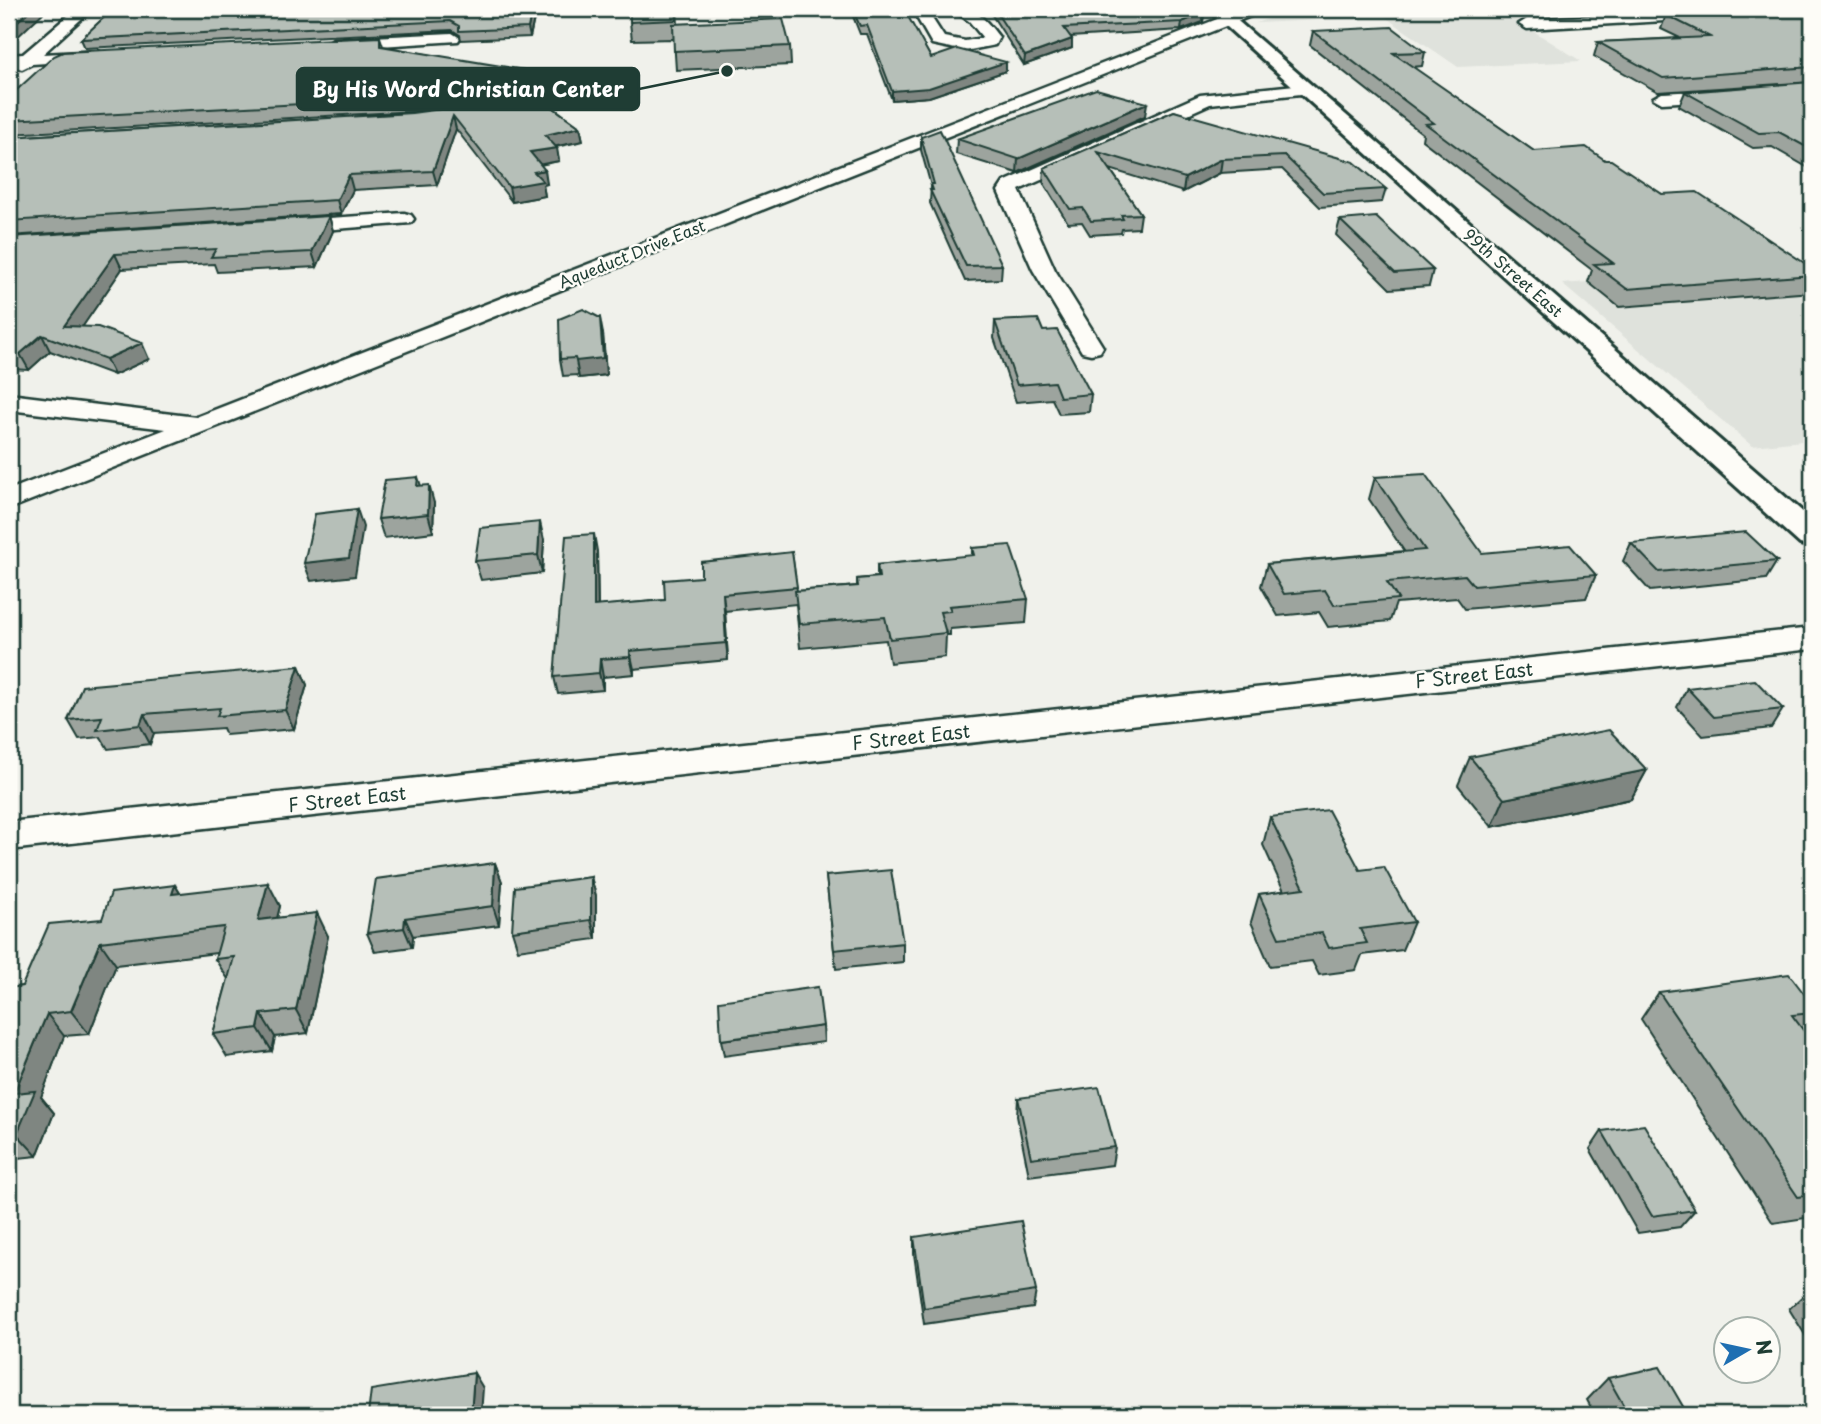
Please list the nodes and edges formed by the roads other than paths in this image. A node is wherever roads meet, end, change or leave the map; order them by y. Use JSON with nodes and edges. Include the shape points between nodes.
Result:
{"nodes":[{"id":1,"x":85,"y":9,"type":"edge"},
{"id":2,"x":919,"y":9,"type":"edge"},
{"id":3,"x":958,"y":9,"type":"edge"},
{"id":4,"x":1090,"y":9,"type":"edge"},
{"id":5,"x":1137,"y":9,"type":"edge"},
{"id":6,"x":1256,"y":9,"type":"edge"},
{"id":7,"x":1733,"y":13,"type":"edge"},
{"id":8,"x":1221,"y":14,"type":"edge"},
{"id":9,"x":1527,"y":24,"type":"dead end"},
{"id":10,"x":452,"y":38,"type":"edge"},
{"id":11,"x":315,"y":45,"type":"edge"},
{"id":12,"x":110,"y":55,"type":"edge"},
{"id":13,"x":27,"y":59,"type":"junction"},
{"id":14,"x":9,"y":60,"type":"edge"},
{"id":15,"x":9,"y":75,"type":"edge"},
{"id":16,"x":1304,"y":89,"type":"junction"},
{"id":17,"x":1812,"y":89,"type":"edge"},
{"id":18,"x":1662,"y":98,"type":"edge"},
{"id":19,"x":404,"y":219,"type":"dead end"},
{"id":20,"x":268,"y":228,"type":"edge"},
{"id":21,"x":1091,"y":346,"type":"dead end"},
{"id":22,"x":9,"y":402,"type":"edge"},
{"id":23,"x":200,"y":425,"type":"junction"},
{"id":24,"x":9,"y":500,"type":"edge"},
{"id":25,"x":1812,"y":537,"type":"edge"},
{"id":26,"x":1812,"y":638,"type":"edge"},
{"id":27,"x":9,"y":836,"type":"edge"}],
"edges":[{"from":1,"to":13,"type":"street"},
{"from":2,"to":3,"type":"street","via":[[938,41],[965,46],[989,42],[991,37],[979,22]]},
{"from":4,"to":5,"type":"street","via":[[1092,15],[1116,20],[1137,16]]},
{"from":6,"to":8,"type":"street","name":"Aqueduct Drive East"},
{"from":7,"to":9,"type":"street"},
{"from":8,"to":16,"type":"street","name":"99th Street East"},
{"from":8,"to":23,"type":"street","name":"Aqueduct Drive East"},
{"from":10,"to":11,"type":"street"},
{"from":12,"to":13,"type":"street"},
{"from":13,"to":14,"type":"street"},
{"from":13,"to":15,"type":"street"},
{"from":16,"to":21,"type":"street","via":[[1206,99],[1011,186],[1008,191],[1044,271]]},
{"from":16,"to":25,"type":"street","name":"99th Street East"},
{"from":17,"to":18,"type":"street"},
{"from":19,"to":20,"type":"street"},
{"from":22,"to":23,"type":"street"},
{"from":23,"to":24,"type":"street","name":"Aqueduct Drive East"},
{"from":26,"to":27,"type":"street","name":"F Street East"}]}
